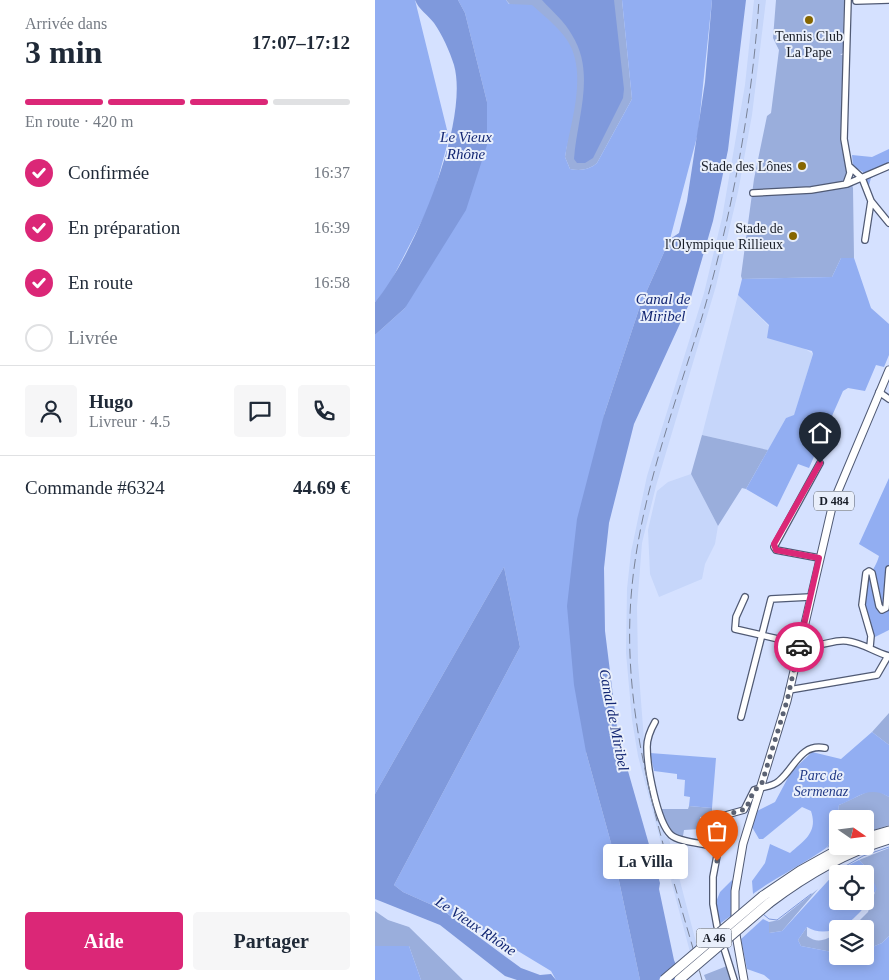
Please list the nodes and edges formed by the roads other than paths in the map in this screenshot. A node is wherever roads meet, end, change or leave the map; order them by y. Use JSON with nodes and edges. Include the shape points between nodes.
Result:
{"nodes":[{"id":1,"x":848,"y":0,"type":"edge"},
{"id":2,"x":889,"y":0,"type":"edge"},
{"id":3,"x":856,"y":1,"type":"edge"},
{"id":4,"x":849,"y":166,"type":"junction"},
{"id":5,"x":889,"y":166,"type":"edge"},
{"id":6,"x":862,"y":178,"type":"junction"},
{"id":7,"x":846,"y":184,"type":"junction"},
{"id":8,"x":753,"y":193,"type":"dead end"},
{"id":9,"x":871,"y":201,"type":"junction"},
{"id":10,"x":889,"y":222,"type":"edge"},
{"id":11,"x":865,"y":240,"type":"dead end"},
{"id":12,"x":889,"y":370,"type":"edge"},
{"id":13,"x":879,"y":392,"type":"junction"},
{"id":14,"x":889,"y":399,"type":"edge"},
{"id":15,"x":820,"y":463,"type":"dead end"},
{"id":16,"x":819,"y":558,"type":"junction"},
{"id":17,"x":889,"y":569,"type":"edge"},
{"id":18,"x":745,"y":597,"type":"dead end"},
{"id":19,"x":810,"y":597,"type":"junction"},
{"id":20,"x":761,"y":635,"type":"junction"},
{"id":21,"x":800,"y":641,"type":"junction"},
{"id":22,"x":870,"y":647,"type":"junction"},
{"id":23,"x":889,"y":656,"type":"edge"},
{"id":24,"x":789,"y":690,"type":"junction"},
{"id":25,"x":741,"y":717,"type":"dead end"},
{"id":26,"x":655,"y":722,"type":"dead end"},
{"id":27,"x":825,"y":748,"type":"dead end"},
{"id":28,"x":761,"y":786,"type":"junction"},
{"id":29,"x":889,"y":831,"type":"edge"},
{"id":30,"x":874,"y":835,"type":"edge"},
{"id":31,"x":889,"y":839,"type":"edge"},
{"id":32,"x":719,"y":848,"type":"junction"},
{"id":33,"x":829,"y":855,"type":"edge"},
{"id":34,"x":766,"y":899,"type":"junction"},
{"id":35,"x":664,"y":980,"type":"edge"},
{"id":36,"x":679,"y":980,"type":"edge"},
{"id":37,"x":734,"y":980,"type":"edge"},
{"id":38,"x":744,"y":980,"type":"edge"}],
"edges":[{"from":1,"to":4,"type":"street","via":[[844,138]]},
{"from":2,"to":3,"type":"street"},
{"from":4,"to":6,"type":"street"},
{"from":4,"to":7,"type":"street"},
{"from":5,"to":6,"type":"street"},
{"from":6,"to":7,"type":"street"},
{"from":6,"to":9,"type":"street"},
{"from":7,"to":8,"type":"street","via":[[811,190]]},
{"from":9,"to":10,"type":"street"},
{"from":9,"to":11,"type":"street"},
{"from":12,"to":13,"type":"main road","number":"D 484"},
{"from":13,"to":14,"type":"street"},
{"from":13,"to":16,"type":"main road","number":"D 484","via":[[833,503]]},
{"from":15,"to":16,"type":"street","via":[[774,547]]},
{"from":16,"to":19,"type":"main road","number":"D 484"},
{"from":17,"to":22,"type":"street","via":[[884,610],[879,606],[872,573],[866,573],[862,610],[871,636]]},
{"from":18,"to":20,"type":"street","via":[[734,626],[737,630]]},
{"from":19,"to":20,"type":"street","via":[[771,599]]},
{"from":19,"to":21,"type":"main road","number":"D 484"},
{"from":20,"to":21,"type":"street"},
{"from":20,"to":25,"type":"street"},
{"from":21,"to":22,"type":"street","via":[[816,646],[846,641]]},
{"from":21,"to":24,"type":"main road","number":"D 484"},
{"from":22,"to":23,"type":"street"},
{"from":23,"to":24,"type":"street","via":[[877,675]]},
{"from":24,"to":28,"type":"main road","number":"D 484"},
{"from":26,"to":32,"type":"street","via":[[647,751],[664,825],[676,838]]},
{"from":27,"to":28,"type":"street","via":[[807,750],[778,782],[765,788]]},
{"from":28,"to":32,"type":"street","via":[[754,790],[746,809],[715,818]]},
{"from":28,"to":38,"type":"main road","number":"D 484","via":[[739,861],[735,891],[735,929]]},
{"from":29,"to":30,"type":"highway"},
{"from":31,"to":34,"type":"highway","number":"A 46","via":[[831,862]]},
{"from":32,"to":37,"type":"street","via":[[713,876],[713,904]]},
{"from":33,"to":34,"type":"highway","number":"A 46","via":[[800,871]]},
{"from":34,"to":35,"type":"highway","number":"A 46","bridge":true},
{"from":34,"to":36,"type":"highway","number":"A 46","bridge":true}]}
